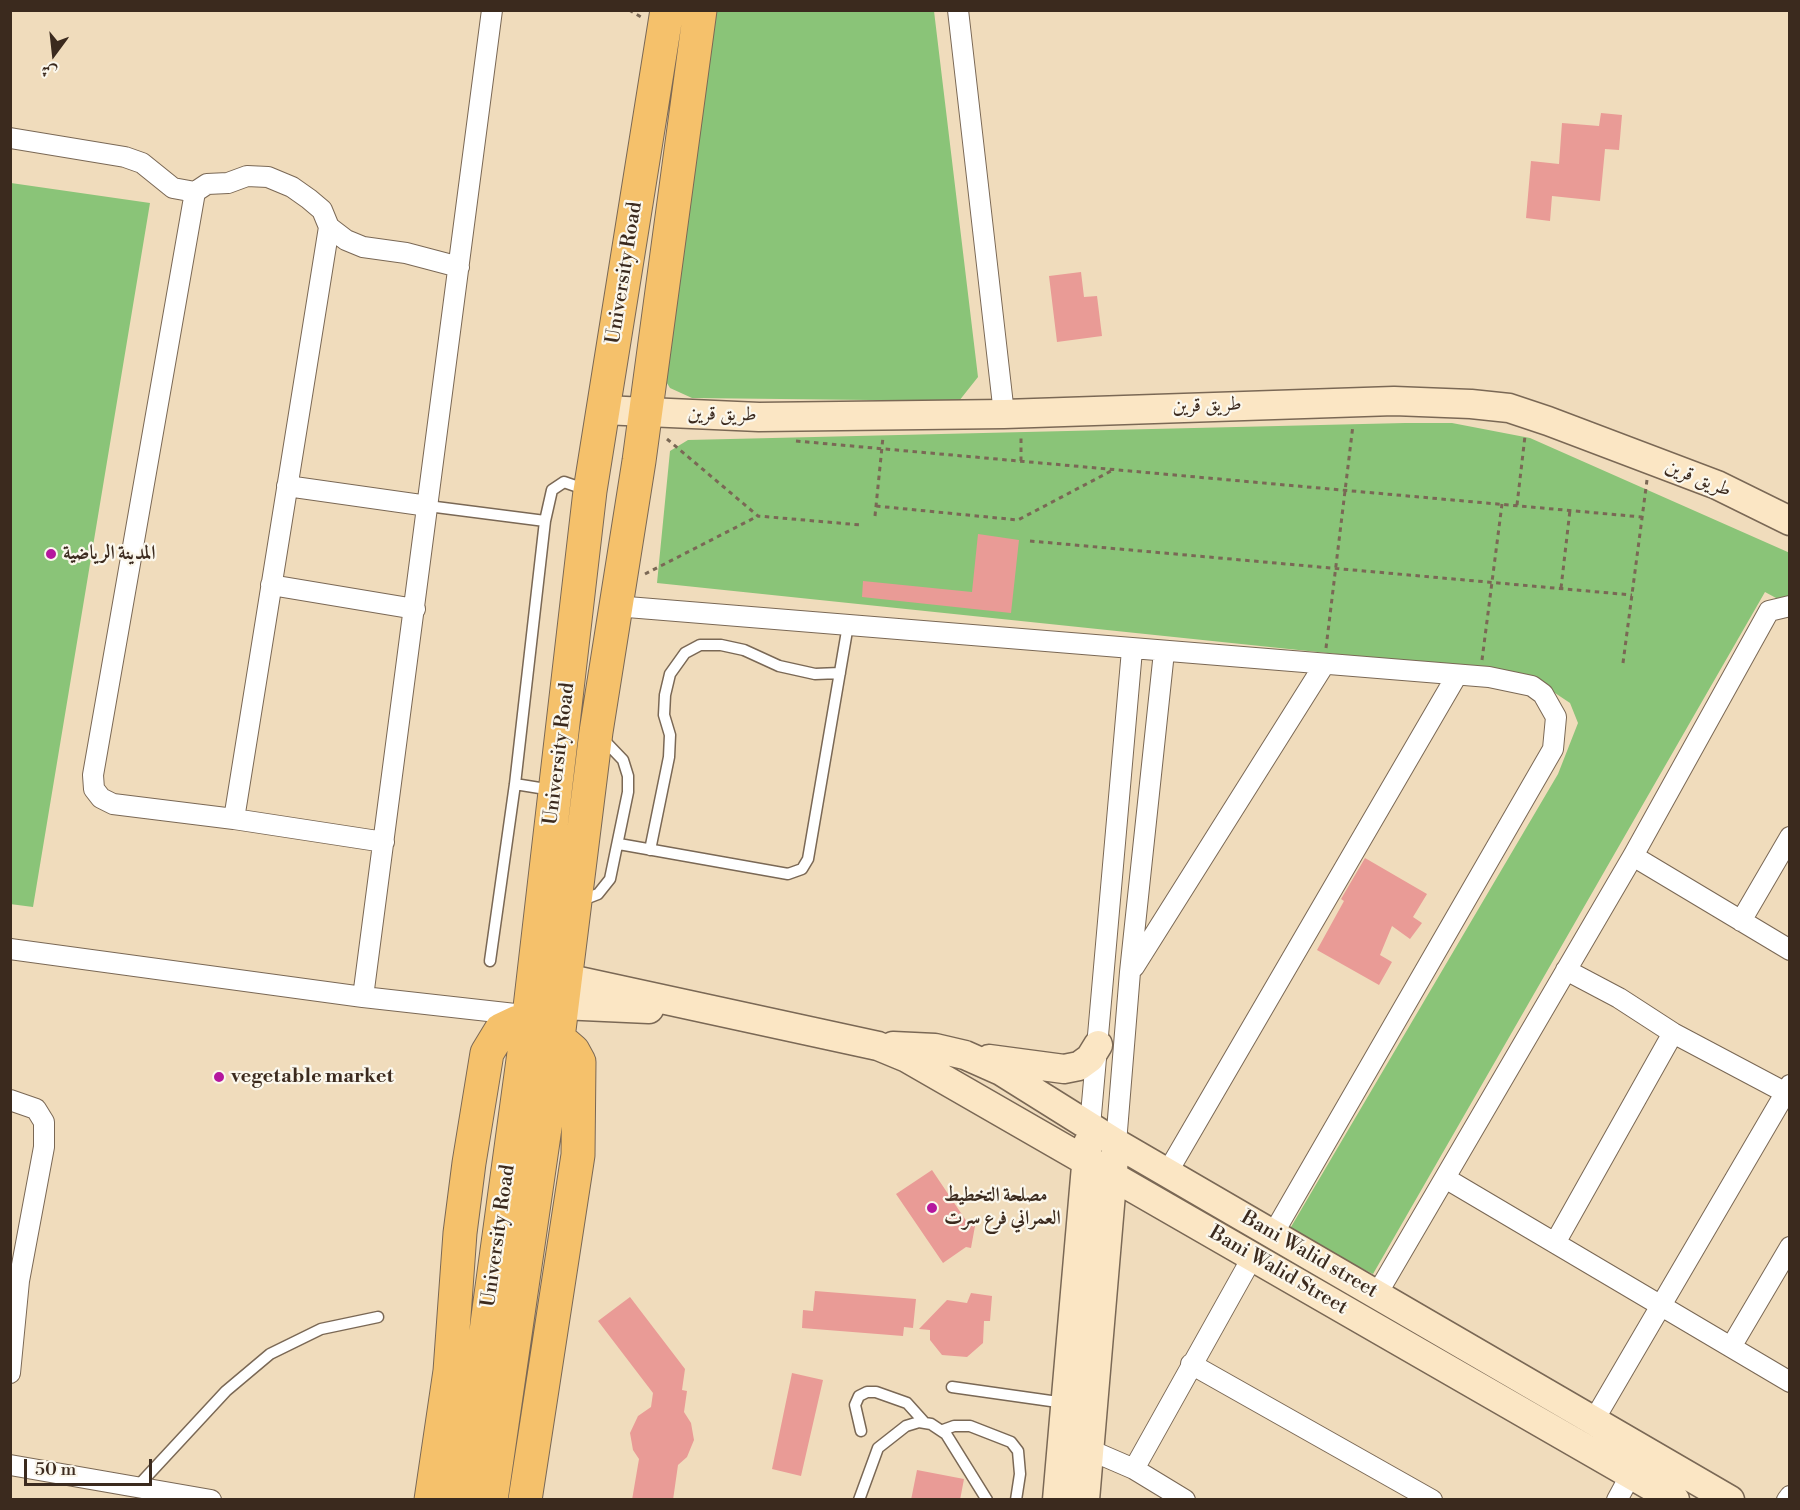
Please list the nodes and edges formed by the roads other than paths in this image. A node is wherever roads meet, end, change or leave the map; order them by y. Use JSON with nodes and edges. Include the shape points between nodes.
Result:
{"nodes":[{"id":1,"x":492,"y":10,"type":"edge"},
{"id":2,"x":667,"y":10,"type":"edge"},
{"id":3,"x":700,"y":10,"type":"edge"},
{"id":4,"x":958,"y":10,"type":"edge"},
{"id":5,"x":10,"y":138,"type":"edge"},
{"id":6,"x":195,"y":192,"type":"junction"},
{"id":7,"x":329,"y":227,"type":"junction"},
{"id":8,"x":459,"y":267,"type":"junction"},
{"id":9,"x":603,"y":410,"type":"junction"},
{"id":10,"x":1004,"y":414,"type":"junction"},
{"id":11,"x":643,"y":420,"type":"junction"},
{"id":12,"x":287,"y":486,"type":"junction"},
{"id":13,"x":590,"y":491,"type":"junction"},
{"id":14,"x":428,"y":506,"type":"junction"},
{"id":15,"x":545,"y":521,"type":"junction"},
{"id":16,"x":1790,"y":521,"type":"edge"},
{"id":17,"x":271,"y":585,"type":"junction"},
{"id":18,"x":616,"y":597,"type":"junction"},
{"id":19,"x":1790,"y":606,"type":"edge"},
{"id":20,"x":415,"y":609,"type":"junction"},
{"id":21,"x":849,"y":625,"type":"junction"},
{"id":22,"x":1132,"y":650,"type":"junction"},
{"id":23,"x":1164,"y":652,"type":"junction"},
{"id":24,"x":1324,"y":665,"type":"junction"},
{"id":25,"x":840,"y":673,"type":"junction"},
{"id":26,"x":1457,"y":675,"type":"junction"},
{"id":27,"x":596,"y":732,"type":"junction"},
{"id":28,"x":515,"y":784,"type":"junction"},
{"id":29,"x":556,"y":791,"type":"junction"},
{"id":30,"x":234,"y":819,"type":"junction"},
{"id":31,"x":1790,"y":837,"type":"edge"},
{"id":32,"x":384,"y":842,"type":"junction"},
{"id":33,"x":619,"y":844,"type":"junction"},
{"id":34,"x":650,"y":849,"type":"junction"},
{"id":35,"x":1634,"y":856,"type":"junction"},
{"id":36,"x":574,"y":902,"type":"junction"},
{"id":37,"x":1741,"y":921,"type":"junction"},
{"id":38,"x":10,"y":949,"type":"edge"},
{"id":39,"x":1790,"y":950,"type":"edge"},
{"id":40,"x":490,"y":961,"type":"dead end"},
{"id":41,"x":1566,"y":970,"type":"junction"},
{"id":42,"x":1130,"y":972,"type":"junction"},
{"id":43,"x":363,"y":997,"type":"junction"},
{"id":44,"x":550,"y":1014,"type":"junction"},
{"id":45,"x":1673,"y":1033,"type":"junction"},
{"id":46,"x":1098,"y":1045,"type":"junction"},
{"id":47,"x":878,"y":1046,"type":"junction"},
{"id":48,"x":965,"y":1055,"type":"junction"},
{"id":49,"x":1788,"y":1091,"type":"edge"},
{"id":50,"x":10,"y":1100,"type":"edge"},
{"id":51,"x":1090,"y":1126,"type":"junction"},
{"id":52,"x":1116,"y":1143,"type":"junction"},
{"id":53,"x":1087,"y":1161,"type":"junction"},
{"id":54,"x":1167,"y":1173,"type":"junction"},
{"id":55,"x":1112,"y":1175,"type":"junction"},
{"id":56,"x":1445,"y":1178,"type":"junction"},
{"id":57,"x":1273,"y":1234,"type":"junction"},
{"id":58,"x":1555,"y":1243,"type":"junction"},
{"id":59,"x":1790,"y":1247,"type":"edge"},
{"id":60,"x":1253,"y":1256,"type":"junction"},
{"id":61,"x":1377,"y":1294,"type":"junction"},
{"id":62,"x":1662,"y":1306,"type":"junction"},
{"id":63,"x":378,"y":1317,"type":"dead end"},
{"id":64,"x":1731,"y":1347,"type":"junction"},
{"id":65,"x":1191,"y":1364,"type":"junction"},
{"id":66,"x":10,"y":1373,"type":"edge"},
{"id":67,"x":1790,"y":1382,"type":"edge"},
{"id":68,"x":952,"y":1387,"type":"dead end"},
{"id":69,"x":1065,"y":1403,"type":"junction"},
{"id":70,"x":1594,"y":1420,"type":"junction"},
{"id":71,"x":925,"y":1422,"type":"junction"},
{"id":72,"x":942,"y":1430,"type":"junction"},
{"id":73,"x":861,"y":1431,"type":"dead end"},
{"id":74,"x":1090,"y":1450,"type":"junction"},
{"id":75,"x":10,"y":1466,"type":"edge"},
{"id":76,"x":1134,"y":1469,"type":"junction"},
{"id":77,"x":1631,"y":1474,"type":"junction"},
{"id":78,"x":137,"y":1487,"type":"junction"},
{"id":79,"x":211,"y":1500,"type":"edge"},
{"id":80,"x":431,"y":1500,"type":"edge"},
{"id":81,"x":464,"y":1500,"type":"edge"},
{"id":82,"x":491,"y":1500,"type":"edge"},
{"id":83,"x":525,"y":1500,"type":"edge"},
{"id":84,"x":859,"y":1500,"type":"edge"},
{"id":85,"x":987,"y":1500,"type":"edge"},
{"id":86,"x":1016,"y":1500,"type":"edge"},
{"id":87,"x":1057,"y":1500,"type":"edge"},
{"id":88,"x":1085,"y":1500,"type":"edge"},
{"id":89,"x":1185,"y":1500,"type":"edge"},
{"id":90,"x":1432,"y":1500,"type":"edge"},
{"id":91,"x":1617,"y":1500,"type":"edge"},
{"id":92,"x":1675,"y":1500,"type":"edge"},
{"id":93,"x":1730,"y":1500,"type":"edge"}],
"edges":[{"from":1,"to":8,"type":"street"},
{"from":2,"to":9,"type":"highway","name":"University Road"},
{"from":3,"to":11,"type":"highway","name":"University Road"},
{"from":4,"to":10,"type":"street"},
{"from":5,"to":6,"type":"street","via":[[125,157],[142,163],[173,188]]},
{"from":6,"to":7,"type":"street","via":[[207,184],[228,183],[247,176],[268,177],[309,199],[322,210]]},
{"from":6,"to":30,"type":"street","via":[[93,775],[94,789],[113,804]]},
{"from":7,"to":8,"type":"street","via":[[363,247]]},
{"from":7,"to":12,"type":"street"},
{"from":8,"to":14,"type":"street"},
{"from":9,"to":11,"type":"street","name":"طريق قرين"},
{"from":9,"to":13,"type":"highway","name":"University Road"},
{"from":10,"to":11,"type":"street","name":"طريق قرين"},
{"from":10,"to":16,"type":"street","name":"طريق قرين","via":[[1355,402],[1509,408],[1717,485]]},
{"from":11,"to":18,"type":"highway","name":"University Road"},
{"from":12,"to":14,"type":"street"},
{"from":12,"to":17,"type":"street"},
{"from":13,"to":15,"type":"lane","via":[[564,482],[552,490]]},
{"from":13,"to":29,"type":"highway","name":"University Road"},
{"from":14,"to":15,"type":"lane"},
{"from":14,"to":20,"type":"street"},
{"from":15,"to":28,"type":"lane"},
{"from":17,"to":20,"type":"street"},
{"from":17,"to":30,"type":"street"},
{"from":18,"to":21,"type":"street"},
{"from":18,"to":27,"type":"highway","name":"University Road"},
{"from":19,"to":35,"type":"street","via":[[1769,611]]},
{"from":20,"to":32,"type":"street"},
{"from":21,"to":22,"type":"street"},
{"from":21,"to":25,"type":"lane"},
{"from":22,"to":23,"type":"street"},
{"from":22,"to":46,"type":"street"},
{"from":23,"to":24,"type":"street"},
{"from":23,"to":42,"type":"street"},
{"from":24,"to":26,"type":"street"},
{"from":24,"to":42,"type":"street"},
{"from":25,"to":34,"type":"lane","via":[[808,860],[802,869],[788,874]]},
{"from":25,"to":34,"type":"lane","via":[[815,674],[779,666],[744,650],[721,645],[700,645],[685,653],[670,674],[665,695],[669,757]]},
{"from":26,"to":54,"type":"street"},
{"from":26,"to":57,"type":"street","via":[[1532,686],[1543,694],[1556,717],[1553,749]]},
{"from":27,"to":33,"type":"lane","via":[[619,753],[628,776]]},
{"from":27,"to":36,"type":"highway","name":"University Road"},
{"from":28,"to":29,"type":"lane"},
{"from":28,"to":40,"type":"lane"},
{"from":29,"to":44,"type":"highway","name":"University Road"},
{"from":30,"to":32,"type":"street"},
{"from":31,"to":37,"type":"street"},
{"from":32,"to":43,"type":"street"},
{"from":33,"to":34,"type":"lane"},
{"from":33,"to":36,"type":"lane","via":[[605,887],[590,900]]},
{"from":35,"to":37,"type":"street"},
{"from":35,"to":41,"type":"street"},
{"from":36,"to":44,"type":"highway","name":"University Road"},
{"from":37,"to":39,"type":"street"},
{"from":38,"to":43,"type":"street"},
{"from":41,"to":45,"type":"street"},
{"from":41,"to":56,"type":"street"},
{"from":42,"to":52,"type":"street"},
{"from":43,"to":44,"type":"street"},
{"from":44,"to":47,"type":"street","via":[[692,1007]]},
{"from":44,"to":80,"type":"highway","via":[[501,1030],[487,1053],[465,1198],[450,1371]]},
{"from":44,"to":81,"type":"highway","name":"University Road"},
{"from":44,"to":82,"type":"highway"},
{"from":44,"to":83,"type":"highway","via":[[579,1062],[578,1155]]},
{"from":45,"to":49,"type":"street"},
{"from":45,"to":58,"type":"street"},
{"from":46,"to":48,"type":"street","via":[[1079,1066],[1064,1069]]},
{"from":46,"to":51,"type":"street"},
{"from":47,"to":48,"type":"street","name":"Bani Walid street","via":[[907,1045]]},
{"from":47,"to":53,"type":"street","name":"Bani Walid Street","via":[[935,1072]]},
{"from":48,"to":51,"type":"street","name":"Bani Walid street","via":[[1000,1071]]},
{"from":49,"to":62,"type":"street"},
{"from":50,"to":66,"type":"street","via":[[36,1109],[44,1122],[44,1147],[19,1281]]},
{"from":51,"to":52,"type":"street","name":"Bani Walid street"},
{"from":51,"to":53,"type":"street"},
{"from":52,"to":54,"type":"street","name":"Bani Walid street"},
{"from":52,"to":55,"type":"street"},
{"from":53,"to":55,"type":"street","name":"Bani Walid Street"},
{"from":53,"to":69,"type":"street"},
{"from":54,"to":57,"type":"street","name":"Bani Walid street"},
{"from":55,"to":60,"type":"street","name":"Bani Walid Street"},
{"from":55,"to":74,"type":"street"},
{"from":56,"to":58,"type":"street"},
{"from":56,"to":61,"type":"street"},
{"from":57,"to":61,"type":"street","name":"Bani Walid street"},
{"from":58,"to":62,"type":"street"},
{"from":59,"to":64,"type":"street"},
{"from":60,"to":65,"type":"street"},
{"from":60,"to":77,"type":"street","name":"Bani Walid Street"},
{"from":61,"to":70,"type":"street","name":"Bani Walid street"},
{"from":62,"to":64,"type":"street"},
{"from":62,"to":70,"type":"street"},
{"from":63,"to":78,"type":"lane","via":[[321,1329],[270,1354],[226,1391]]},
{"from":64,"to":67,"type":"street"},
{"from":65,"to":76,"type":"street"},
{"from":65,"to":90,"type":"street"},
{"from":68,"to":69,"type":"lane"},
{"from":69,"to":87,"type":"street"},
{"from":70,"to":93,"type":"street","name":"Bani Walid street"},
{"from":71,"to":72,"type":"lane"},
{"from":71,"to":73,"type":"lane","via":[[907,1403],[867,1392],[859,1396],[855,1405]]},
{"from":71,"to":84,"type":"lane","via":[[906,1426],[878,1448]]},
{"from":72,"to":85,"type":"lane"},
{"from":72,"to":86,"type":"lane","via":[[970,1426],[1011,1442],[1018,1451],[1020,1474]]},
{"from":74,"to":76,"type":"street"},
{"from":74,"to":88,"type":"street"},
{"from":75,"to":78,"type":"street"},
{"from":76,"to":89,"type":"street"},
{"from":77,"to":91,"type":"street"},
{"from":77,"to":92,"type":"street","name":"Bani Walid Street"},
{"from":78,"to":79,"type":"street"}]}
